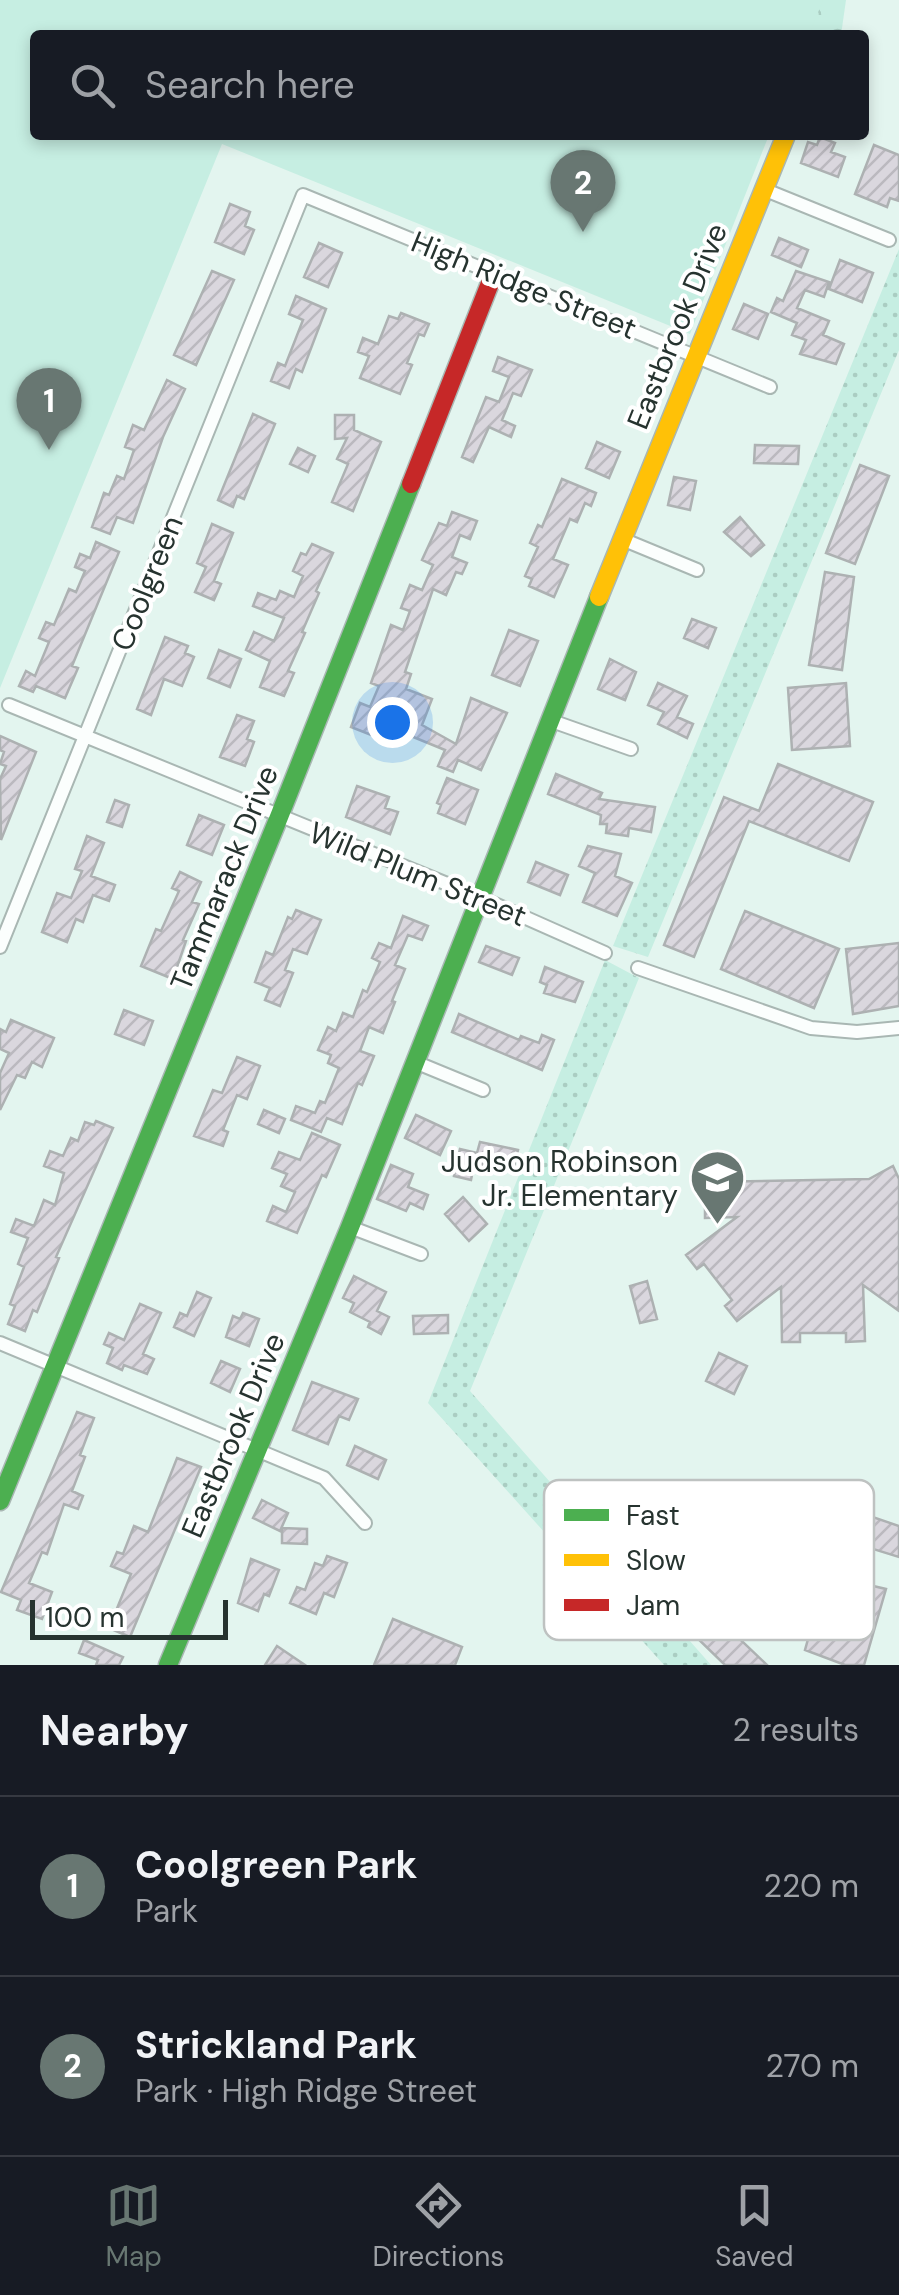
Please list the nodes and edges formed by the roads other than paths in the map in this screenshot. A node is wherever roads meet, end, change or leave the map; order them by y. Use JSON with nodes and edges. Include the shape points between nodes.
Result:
{"nodes":[{"id":1,"x":784,"y":140,"type":"edge"},
{"id":2,"x":763,"y":189,"type":"junction"},
{"id":3,"x":292,"y":220,"type":"joint"},
{"id":4,"x":888,"y":240,"type":"dead end"},
{"id":5,"x":494,"y":272,"type":"junction"},
{"id":6,"x":695,"y":354,"type":"junction"},
{"id":7,"x":770,"y":387,"type":"dead end"},
{"id":8,"x":622,"y":539,"type":"junction"},
{"id":9,"x":697,"y":570,"type":"dead end"},
{"id":10,"x":9,"y":704,"type":"dead end"},
{"id":11,"x":549,"y":720,"type":"junction"},
{"id":12,"x":84,"y":738,"type":"junction"},
{"id":13,"x":631,"y":749,"type":"dead end"},
{"id":14,"x":279,"y":817,"type":"junction"},
{"id":15,"x":479,"y":897,"type":"junction"},
{"id":16,"x":0,"y":946,"type":"edge"},
{"id":17,"x":605,"y":954,"type":"dead end"},
{"id":18,"x":638,"y":968,"type":"dead end"},
{"id":19,"x":899,"y":1028,"type":"edge"},
{"id":20,"x":416,"y":1062,"type":"junction"},
{"id":21,"x":483,"y":1090,"type":"dead end"},
{"id":22,"x":350,"y":1227,"type":"junction"},
{"id":23,"x":421,"y":1254,"type":"dead end"},
{"id":24,"x":0,"y":1343,"type":"edge"},
{"id":25,"x":56,"y":1366,"type":"junction"},
{"id":26,"x":256,"y":1448,"type":"junction"},
{"id":27,"x":0,"y":1501,"type":"edge"},
{"id":28,"x":365,"y":1523,"type":"dead end"},
{"id":29,"x":168,"y":1665,"type":"edge"}],
"edges":[{"from":1,"to":2,"type":"street","name":"Eastbrook Drive"},
{"from":2,"to":4,"type":"street"},
{"from":2,"to":6,"type":"street","name":"Eastbrook Drive"},
{"from":3,"to":5,"type":"street","name":"High Ridge Street","via":[[303,195]]},
{"from":3,"to":12,"type":"street","name":"Coolgreen"},
{"from":5,"to":6,"type":"street","name":"High Ridge Street"},
{"from":5,"to":14,"type":"street","name":"Tammarack Drive"},
{"from":6,"to":7,"type":"street","name":"High Ridge Street"},
{"from":6,"to":8,"type":"street","name":"Eastbrook Drive"},
{"from":8,"to":9,"type":"street"},
{"from":8,"to":11,"type":"street","name":"Eastbrook Drive"},
{"from":10,"to":12,"type":"street","name":"Wild Plum Street"},
{"from":11,"to":13,"type":"street"},
{"from":11,"to":15,"type":"street","name":"Eastbrook Drive"},
{"from":12,"to":14,"type":"street","name":"Wild Plum Street"},
{"from":12,"to":16,"type":"street","name":"Coolgreen"},
{"from":14,"to":15,"type":"street","name":"Wild Plum Street"},
{"from":14,"to":25,"type":"street","name":"Tammarack Drive"},
{"from":15,"to":17,"type":"street","name":"Wild Plum Street"},
{"from":15,"to":20,"type":"street","name":"Eastbrook Drive"},
{"from":18,"to":19,"type":"street","via":[[811,1028]]},
{"from":20,"to":21,"type":"street"},
{"from":20,"to":22,"type":"street","name":"Eastbrook Drive"},
{"from":22,"to":23,"type":"street"},
{"from":22,"to":26,"type":"street","name":"Eastbrook Drive"},
{"from":24,"to":25,"type":"street"},
{"from":25,"to":26,"type":"street"},
{"from":25,"to":27,"type":"street","name":"Tammarack Drive"},
{"from":26,"to":28,"type":"street","via":[[324,1478]]},
{"from":26,"to":29,"type":"street","name":"Eastbrook Drive"}]}
